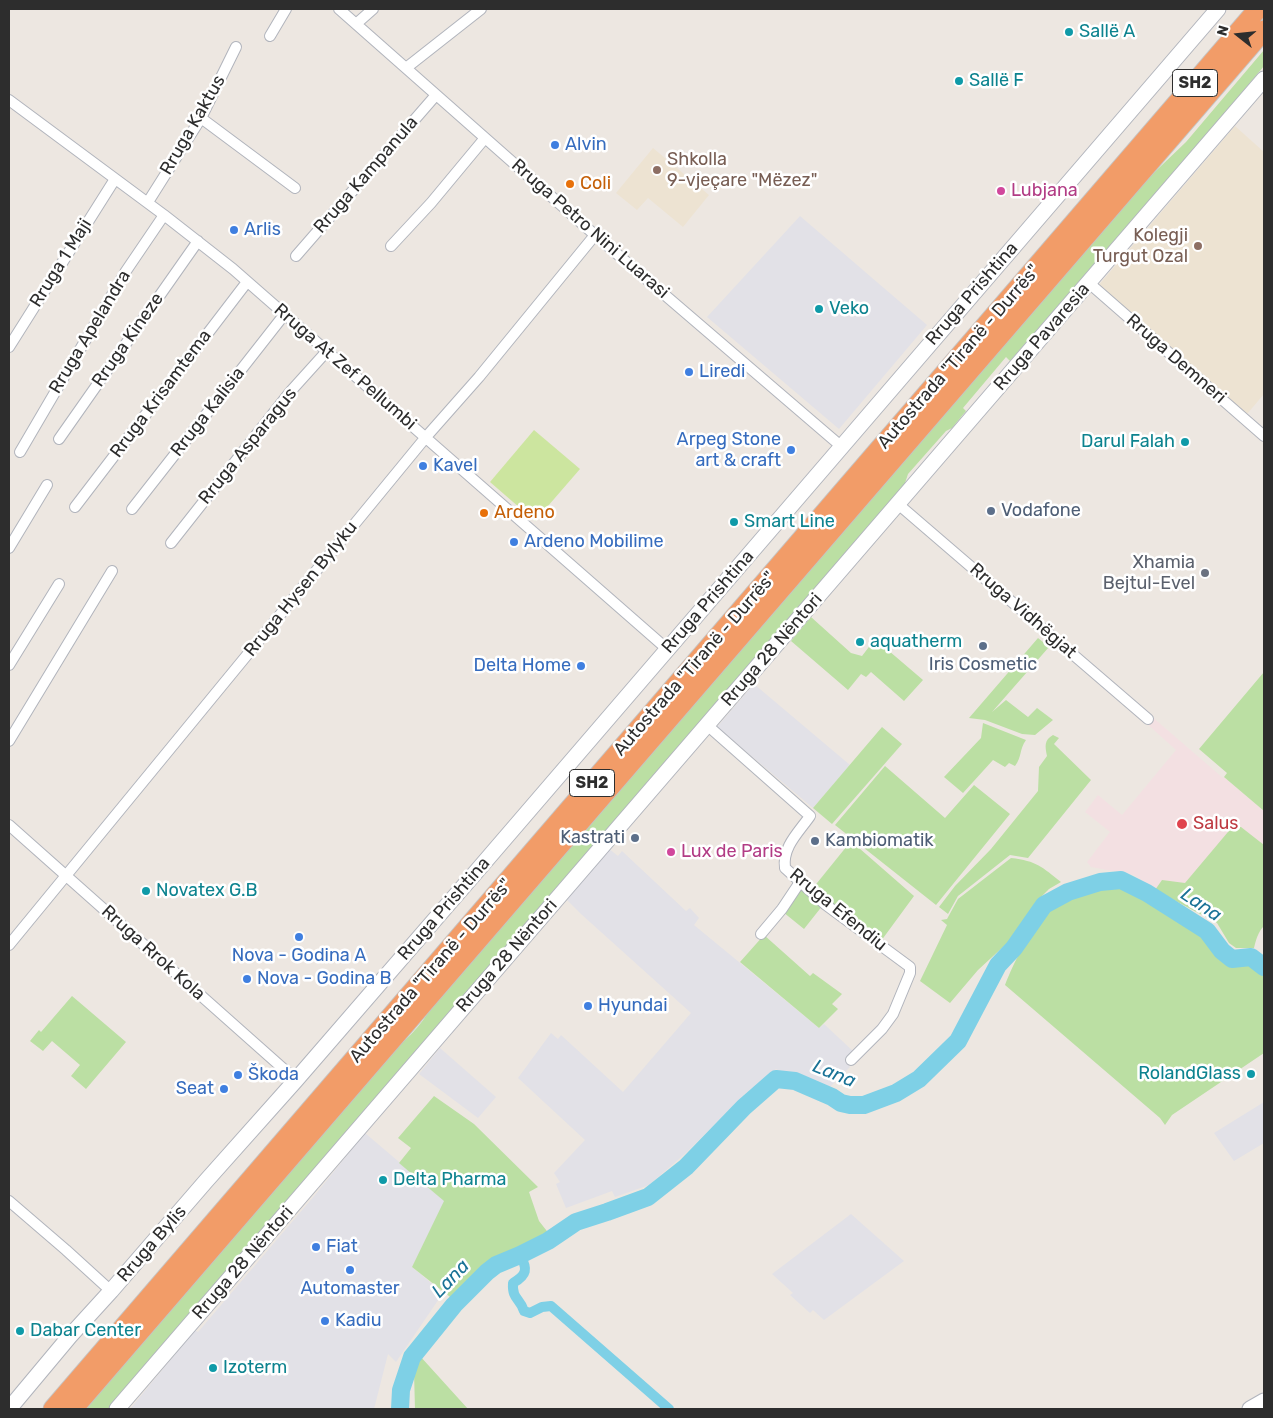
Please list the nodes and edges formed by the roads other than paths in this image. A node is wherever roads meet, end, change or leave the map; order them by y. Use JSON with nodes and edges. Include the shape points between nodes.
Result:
{"nodes":[{"id":1,"x":286,"y":9,"type":"edge"},
{"id":2,"x":339,"y":9,"type":"edge"},
{"id":3,"x":373,"y":9,"type":"edge"},
{"id":4,"x":481,"y":9,"type":"edge"},
{"id":5,"x":1218,"y":9,"type":"edge"},
{"id":6,"x":1258,"y":9,"type":"edge"},
{"id":7,"x":356,"y":24,"type":"junction"},
{"id":8,"x":1264,"y":30,"type":"edge"},
{"id":9,"x":270,"y":36,"type":"dead end"},
{"id":10,"x":236,"y":47,"type":"dead end"},
{"id":11,"x":406,"y":68,"type":"junction"},
{"id":12,"x":1264,"y":79,"type":"edge"},
{"id":13,"x":436,"y":95,"type":"junction"},
{"id":14,"x":9,"y":100,"type":"edge"},
{"id":15,"x":201,"y":118,"type":"junction"},
{"id":16,"x":485,"y":138,"type":"junction"},
{"id":17,"x":115,"y":179,"type":"junction"},
{"id":18,"x":295,"y":188,"type":"dead end"},
{"id":19,"x":148,"y":202,"type":"junction"},
{"id":20,"x":164,"y":214,"type":"junction"},
{"id":21,"x":596,"y":234,"type":"junction"},
{"id":22,"x":198,"y":241,"type":"junction"},
{"id":23,"x":391,"y":246,"type":"dead end"},
{"id":24,"x":296,"y":256,"type":"dead end"},
{"id":25,"x":247,"y":282,"type":"junction"},
{"id":26,"x":1088,"y":283,"type":"junction"},
{"id":27,"x":284,"y":314,"type":"junction"},
{"id":28,"x":9,"y":347,"type":"edge"},
{"id":29,"x":327,"y":351,"type":"junction"},
{"id":30,"x":1264,"y":436,"type":"edge"},
{"id":31,"x":426,"y":437,"type":"junction"},
{"id":32,"x":59,"y":439,"type":"dead end"},
{"id":33,"x":842,"y":447,"type":"junction"},
{"id":34,"x":20,"y":452,"type":"dead end"},
{"id":35,"x":47,"y":485,"type":"dead end"},
{"id":36,"x":898,"y":504,"type":"junction"},
{"id":37,"x":75,"y":507,"type":"dead end"},
{"id":38,"x":132,"y":509,"type":"dead end"},
{"id":39,"x":171,"y":543,"type":"dead end"},
{"id":40,"x":9,"y":548,"type":"edge"},
{"id":41,"x":112,"y":571,"type":"dead end"},
{"id":42,"x":59,"y":584,"type":"dead end"},
{"id":43,"x":667,"y":649,"type":"junction"},
{"id":44,"x":9,"y":665,"type":"edge"},
{"id":45,"x":1148,"y":719,"type":"dead end"},
{"id":46,"x":707,"y":725,"type":"junction"},
{"id":47,"x":9,"y":741,"type":"edge"},
{"id":48,"x":9,"y":826,"type":"edge"},
{"id":49,"x":66,"y":875,"type":"junction"},
{"id":50,"x":800,"y":882,"type":"junction"},
{"id":51,"x":761,"y":934,"type":"dead end"},
{"id":52,"x":9,"y":945,"type":"edge"},
{"id":53,"x":851,"y":1060,"type":"dead end"},
{"id":54,"x":296,"y":1080,"type":"junction"},
{"id":55,"x":9,"y":1201,"type":"edge"},
{"id":56,"x":111,"y":1291,"type":"junction"},
{"id":57,"x":1264,"y":1401,"type":"edge"},
{"id":58,"x":9,"y":1409,"type":"edge"},
{"id":59,"x":53,"y":1409,"type":"edge"},
{"id":60,"x":73,"y":1409,"type":"edge"},
{"id":61,"x":117,"y":1409,"type":"edge"},
{"id":62,"x":1250,"y":1409,"type":"edge"}],
"edges":[{"from":1,"to":9,"type":"street"},
{"from":2,"to":7,"type":"street","name":"Rruga Petro Nini Luarasi"},
{"from":3,"to":7,"type":"street"},
{"from":4,"to":11,"type":"street"},
{"from":5,"to":33,"type":"main road","name":"Rruga Prishtina"},
{"from":6,"to":59,"type":"highway","name":"Autostrada \"Tiranë - Durrës\"","number":"SH2"},
{"from":7,"to":11,"type":"street","name":"Rruga Petro Nini Luarasi"},
{"from":8,"to":60,"type":"highway","name":"Autostrada \"Tiranë - Durrës\"","number":"SH2"},
{"from":10,"to":15,"type":"street","name":"Rruga Kaktus"},
{"from":11,"to":13,"type":"street","name":"Rruga Petro Nini Luarasi"},
{"from":12,"to":26,"type":"main road","name":"Rruga Pavaresia"},
{"from":13,"to":16,"type":"street","name":"Rruga Petro Nini Luarasi"},
{"from":13,"to":24,"type":"street","name":"Rruga Kampanula"},
{"from":14,"to":17,"type":"street","name":"Rruga At Zef Pellumbi"},
{"from":15,"to":18,"type":"street"},
{"from":15,"to":19,"type":"street","name":"Rruga Kaktus"},
{"from":16,"to":21,"type":"street","name":"Rruga Petro Nini Luarasi"},
{"from":16,"to":23,"type":"street"},
{"from":17,"to":19,"type":"street","name":"Rruga At Zef Pellumbi"},
{"from":17,"to":28,"type":"street","name":"Rruga 1 Maji"},
{"from":19,"to":20,"type":"street","name":"Rruga At Zef Pellumbi"},
{"from":20,"to":22,"type":"street","name":"Rruga At Zef Pellumbi"},
{"from":20,"to":34,"type":"street","name":"Rruga Apelandra","via":[[126,271]]},
{"from":21,"to":31,"type":"street","name":"Rruga Hysen Bylyku"},
{"from":21,"to":33,"type":"street","name":"Rruga Petro Nini Luarasi"},
{"from":22,"to":25,"type":"street","name":"Rruga At Zef Pellumbi"},
{"from":22,"to":32,"type":"street","name":"Rruga Kineze"},
{"from":25,"to":27,"type":"street","name":"Rruga At Zef Pellumbi"},
{"from":25,"to":37,"type":"street","name":"Rruga Krisamtema"},
{"from":26,"to":30,"type":"street","name":"Rruga Demneri"},
{"from":26,"to":36,"type":"main road","name":"Rruga Pavaresia"},
{"from":27,"to":29,"type":"street","name":"Rruga At Zef Pellumbi"},
{"from":27,"to":38,"type":"street","name":"Rruga Kalisia"},
{"from":29,"to":31,"type":"street","name":"Rruga At Zef Pellumbi"},
{"from":29,"to":39,"type":"street","name":"Rruga Asparagus","via":[[290,392]]},
{"from":31,"to":43,"type":"street","name":"Rruga At Zef Pellumbi"},
{"from":31,"to":49,"type":"street","name":"Rruga Hysen Bylyku"},
{"from":33,"to":43,"type":"main road","name":"Rruga Prishtina"},
{"from":35,"to":40,"type":"street"},
{"from":36,"to":45,"type":"street","name":"Rruga Vidhëgjat"},
{"from":36,"to":46,"type":"main road","name":"Rruga 28 Nëntori"},
{"from":41,"to":47,"type":"street"},
{"from":42,"to":44,"type":"street"},
{"from":43,"to":54,"type":"main road","name":"Rruga Prishtina"},
{"from":46,"to":50,"type":"street","name":"Rruga Efendiu","via":[[810,816],[784,854],[784,868]]},
{"from":46,"to":61,"type":"main road","name":"Rruga 28 Nëntori"},
{"from":48,"to":49,"type":"street","name":"Rruga Rrok Kola"},
{"from":49,"to":52,"type":"street","name":"Rruga Hysen Bylyku"},
{"from":49,"to":54,"type":"street","name":"Rruga Rrok Kola"},
{"from":50,"to":51,"type":"street"},
{"from":50,"to":53,"type":"street","name":"Rruga Efendiu","via":[[910,967],[893,1014]]},
{"from":54,"to":56,"type":"main road","name":"Rruga Bylis"},
{"from":55,"to":56,"type":"street"},
{"from":56,"to":58,"type":"main road","name":"Rruga Bylis"},
{"from":57,"to":62,"type":"main road"}]}
